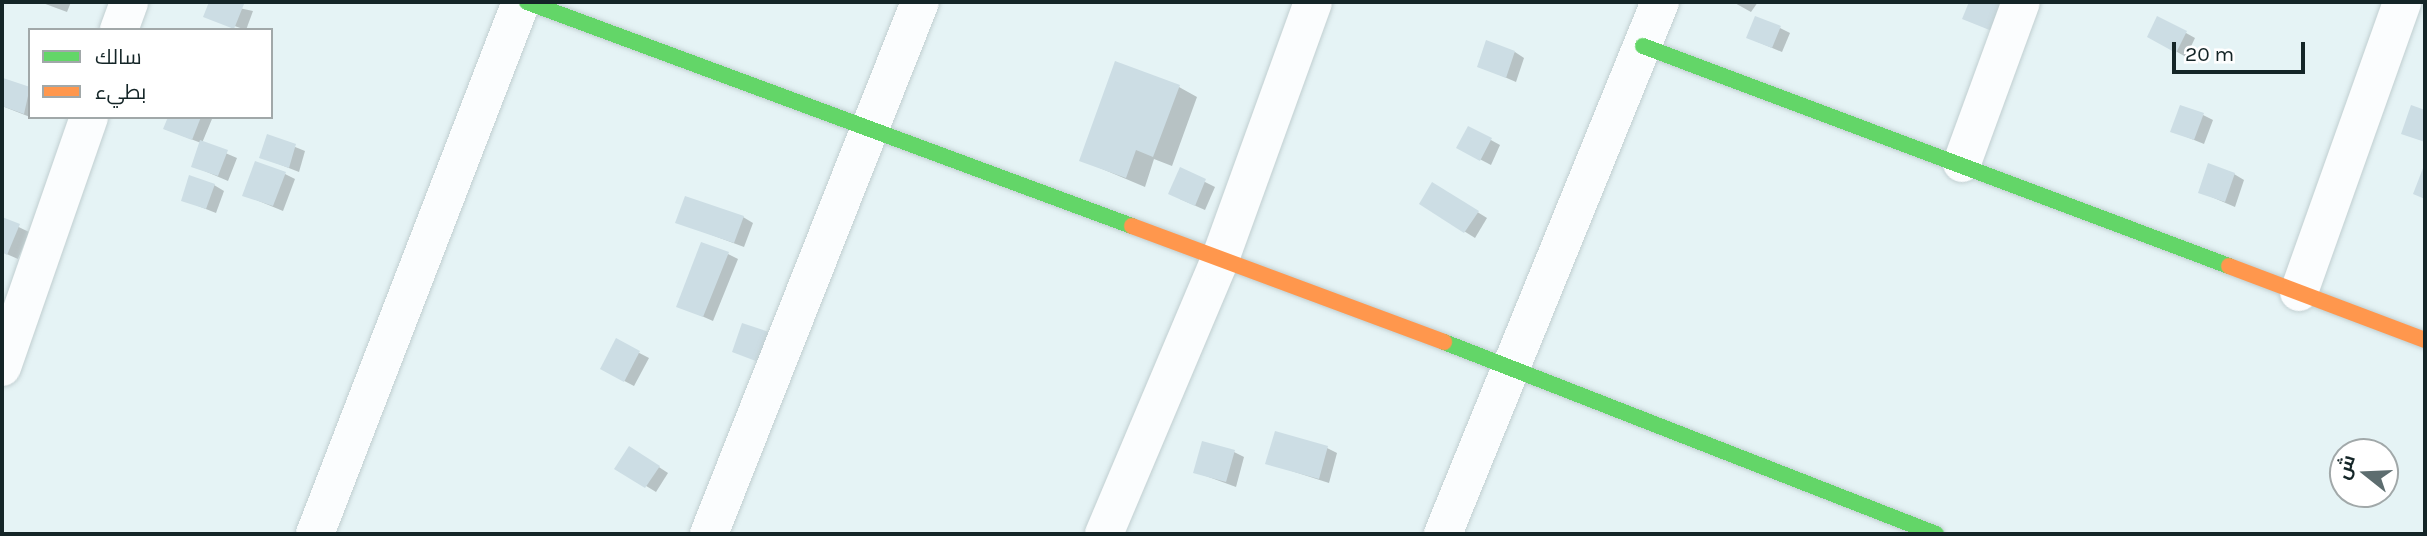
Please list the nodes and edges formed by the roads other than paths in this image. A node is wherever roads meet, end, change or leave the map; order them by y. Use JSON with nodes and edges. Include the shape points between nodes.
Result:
{"nodes":[{"id":1,"x":129,"y":2,"type":"edge"},
{"id":2,"x":521,"y":2,"type":"edge"},
{"id":3,"x":527,"y":2,"type":"edge"},
{"id":4,"x":920,"y":2,"type":"edge"},
{"id":5,"x":1313,"y":2,"type":"edge"},
{"id":6,"x":1660,"y":2,"type":"edge"},
{"id":7,"x":2021,"y":2,"type":"edge"},
{"id":8,"x":2402,"y":2,"type":"edge"},
{"id":9,"x":120,"y":28,"type":"edge"},
{"id":10,"x":1643,"y":46,"type":"junction"},
{"id":11,"x":88,"y":119,"type":"edge"},
{"id":12,"x":872,"y":132,"type":"junction"},
{"id":13,"x":1962,"y":163,"type":"junction"},
{"id":14,"x":1219,"y":262,"type":"junction"},
{"id":15,"x":2299,"y":292,"type":"junction"},
{"id":16,"x":2425,"y":340,"type":"edge"},
{"id":17,"x":1507,"y":365,"type":"junction"},
{"id":18,"x":2,"y":367,"type":"edge"},
{"id":19,"x":315,"y":534,"type":"edge"},
{"id":20,"x":709,"y":534,"type":"edge"},
{"id":21,"x":1104,"y":534,"type":"edge"},
{"id":22,"x":1443,"y":534,"type":"edge"},
{"id":23,"x":1936,"y":534,"type":"edge"}],
"edges":[{"from":1,"to":9,"type":"street"},
{"from":2,"to":19,"type":"street"},
{"from":3,"to":12,"type":"street"},
{"from":4,"to":12,"type":"street"},
{"from":5,"to":14,"type":"street"},
{"from":6,"to":10,"type":"street"},
{"from":7,"to":13,"type":"street"},
{"from":8,"to":15,"type":"street"},
{"from":10,"to":13,"type":"street"},
{"from":10,"to":17,"type":"street"},
{"from":11,"to":18,"type":"street"},
{"from":12,"to":14,"type":"street"},
{"from":12,"to":20,"type":"street"},
{"from":13,"to":15,"type":"street"},
{"from":14,"to":17,"type":"street"},
{"from":14,"to":21,"type":"street"},
{"from":15,"to":16,"type":"street"},
{"from":17,"to":22,"type":"street"},
{"from":17,"to":23,"type":"street"}]}
